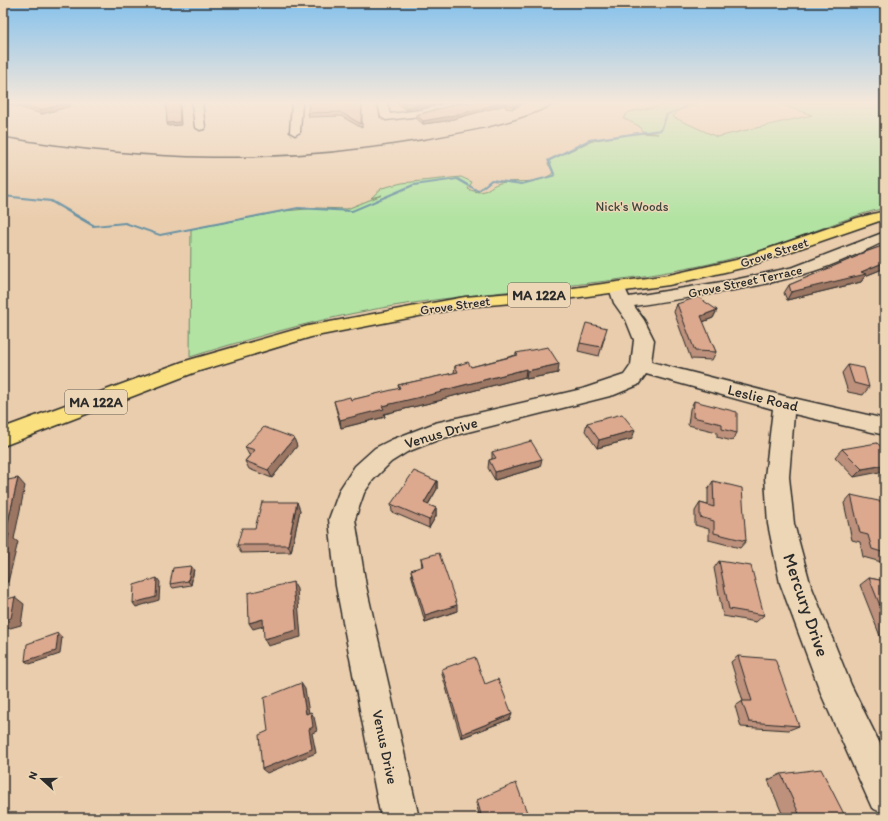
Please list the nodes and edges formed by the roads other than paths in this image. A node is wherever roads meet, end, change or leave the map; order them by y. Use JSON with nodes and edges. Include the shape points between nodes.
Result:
{"nodes":[{"id":1,"x":885,"y":215,"type":"edge"},
{"id":2,"x":885,"y":236,"type":"edge"},
{"id":3,"x":620,"y":295,"type":"junction"},
{"id":4,"x":641,"y":366,"type":"junction"},
{"id":5,"x":784,"y":404,"type":"junction"},
{"id":6,"x":885,"y":427,"type":"edge"},
{"id":7,"x":3,"y":437,"type":"edge"},
{"id":8,"x":885,"y":794,"type":"edge"},
{"id":9,"x":400,"y":818,"type":"edge"}],
"edges":[{"from":1,"to":3,"type":"main road","name":"Grove Street","number":"MA 122A","via":[[740,264],[669,280]]},
{"from":2,"to":3,"type":"street","name":"Grove Street Terrace","via":[[846,254],[801,270],[736,285]]},
{"from":3,"to":4,"type":"street","via":[[644,340]]},
{"from":3,"to":7,"type":"main road","name":"Grove Street","number":"MA 122A","via":[[465,302],[339,325],[278,340],[189,367]]},
{"from":4,"to":5,"type":"street","name":"Leslie Road"},
{"from":4,"to":9,"type":"street","name":"Venus Drive","via":[[631,380],[607,390],[435,432],[399,446],[383,455],[364,473],[353,489],[342,519],[351,586]]},
{"from":5,"to":6,"type":"street","name":"Leslie Road"},
{"from":5,"to":8,"type":"street","name":"Mercury Drive","via":[[777,477],[781,524],[795,583],[839,696]]}]}
